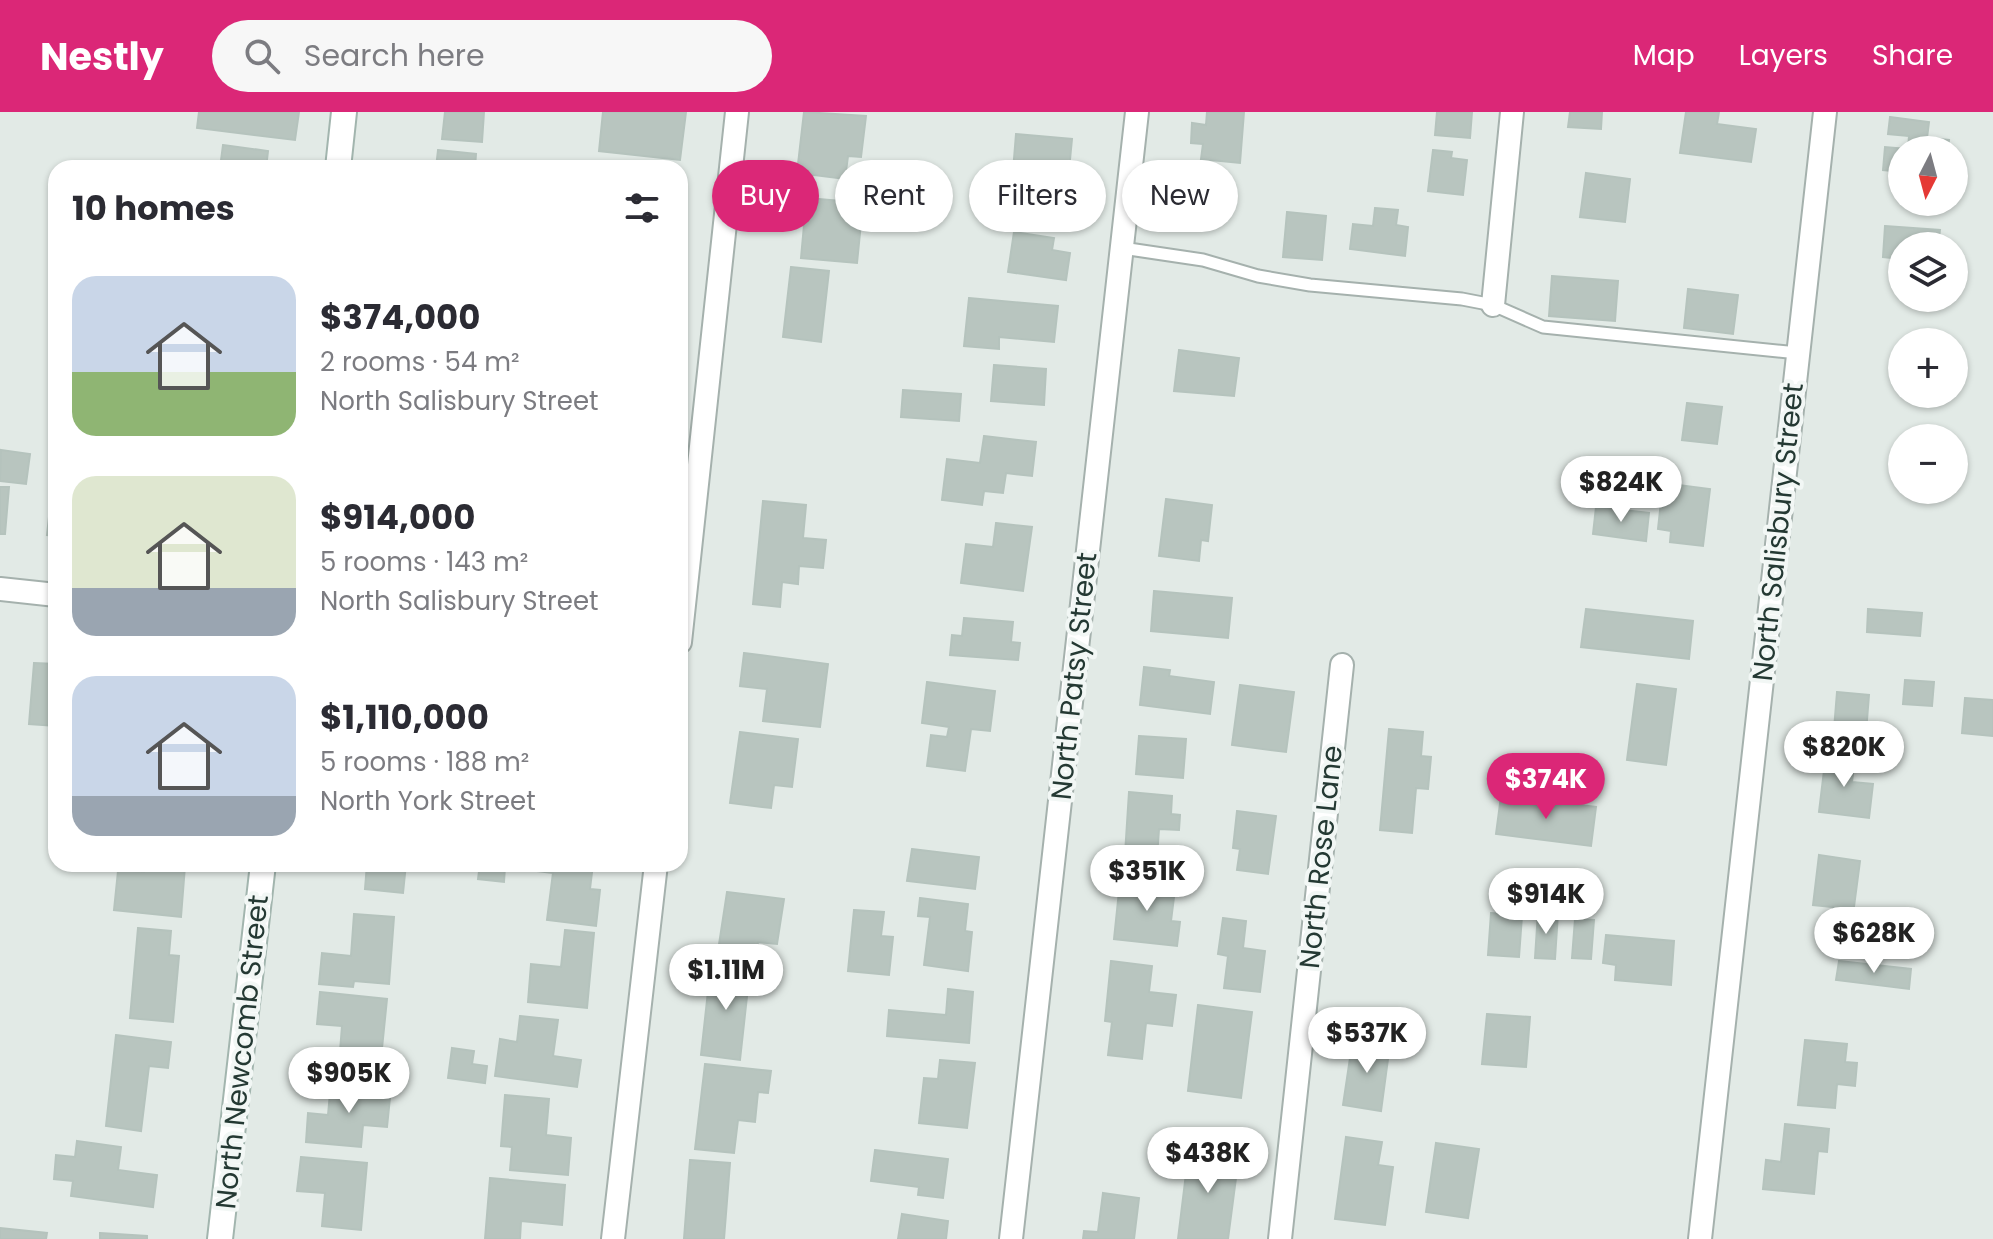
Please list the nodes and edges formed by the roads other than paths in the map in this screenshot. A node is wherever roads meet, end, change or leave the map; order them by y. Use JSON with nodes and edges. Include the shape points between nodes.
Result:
{"nodes":[{"id":1,"x":344,"y":112,"type":"edge"},
{"id":2,"x":737,"y":112,"type":"edge"},
{"id":3,"x":1137,"y":112,"type":"edge"},
{"id":4,"x":1512,"y":112,"type":"edge"},
{"id":5,"x":1825,"y":112,"type":"edge"},
{"id":6,"x":339,"y":160,"type":"edge"},
{"id":7,"x":1122,"y":248,"type":"junction"},
{"id":8,"x":1493,"y":305,"type":"junction"},
{"id":9,"x":1798,"y":353,"type":"junction"},
{"id":10,"x":688,"y":568,"type":"edge"},
{"id":11,"x":0,"y":589,"type":"edge"},
{"id":12,"x":48,"y":594,"type":"edge"},
{"id":13,"x":1342,"y":665,"type":"dead end"},
{"id":14,"x":262,"y":872,"type":"edge"},
{"id":15,"x":655,"y":872,"type":"edge"},
{"id":16,"x":220,"y":1239,"type":"edge"},
{"id":17,"x":613,"y":1239,"type":"edge"},
{"id":18,"x":1011,"y":1239,"type":"edge"},
{"id":19,"x":1280,"y":1239,"type":"edge"},
{"id":20,"x":1700,"y":1239,"type":"edge"}],
"edges":[{"from":1,"to":6,"type":"main road"},
{"from":2,"to":10,"type":"street"},
{"from":3,"to":7,"type":"street","name":"North Patsy Street"},
{"from":4,"to":8,"type":"street"},
{"from":5,"to":9,"type":"street","name":"North Salisbury Street"},
{"from":7,"to":8,"type":"lane","via":[[1310,285]]},
{"from":7,"to":18,"type":"street","name":"North Patsy Street"},
{"from":8,"to":9,"type":"lane","via":[[1543,327]]},
{"from":9,"to":20,"type":"street","name":"North Salisbury Street"},
{"from":11,"to":12,"type":"street"},
{"from":13,"to":19,"type":"street","name":"North Rose Lane"},
{"from":14,"to":16,"type":"main road","name":"North Newcomb Street"},
{"from":15,"to":17,"type":"street"}]}
